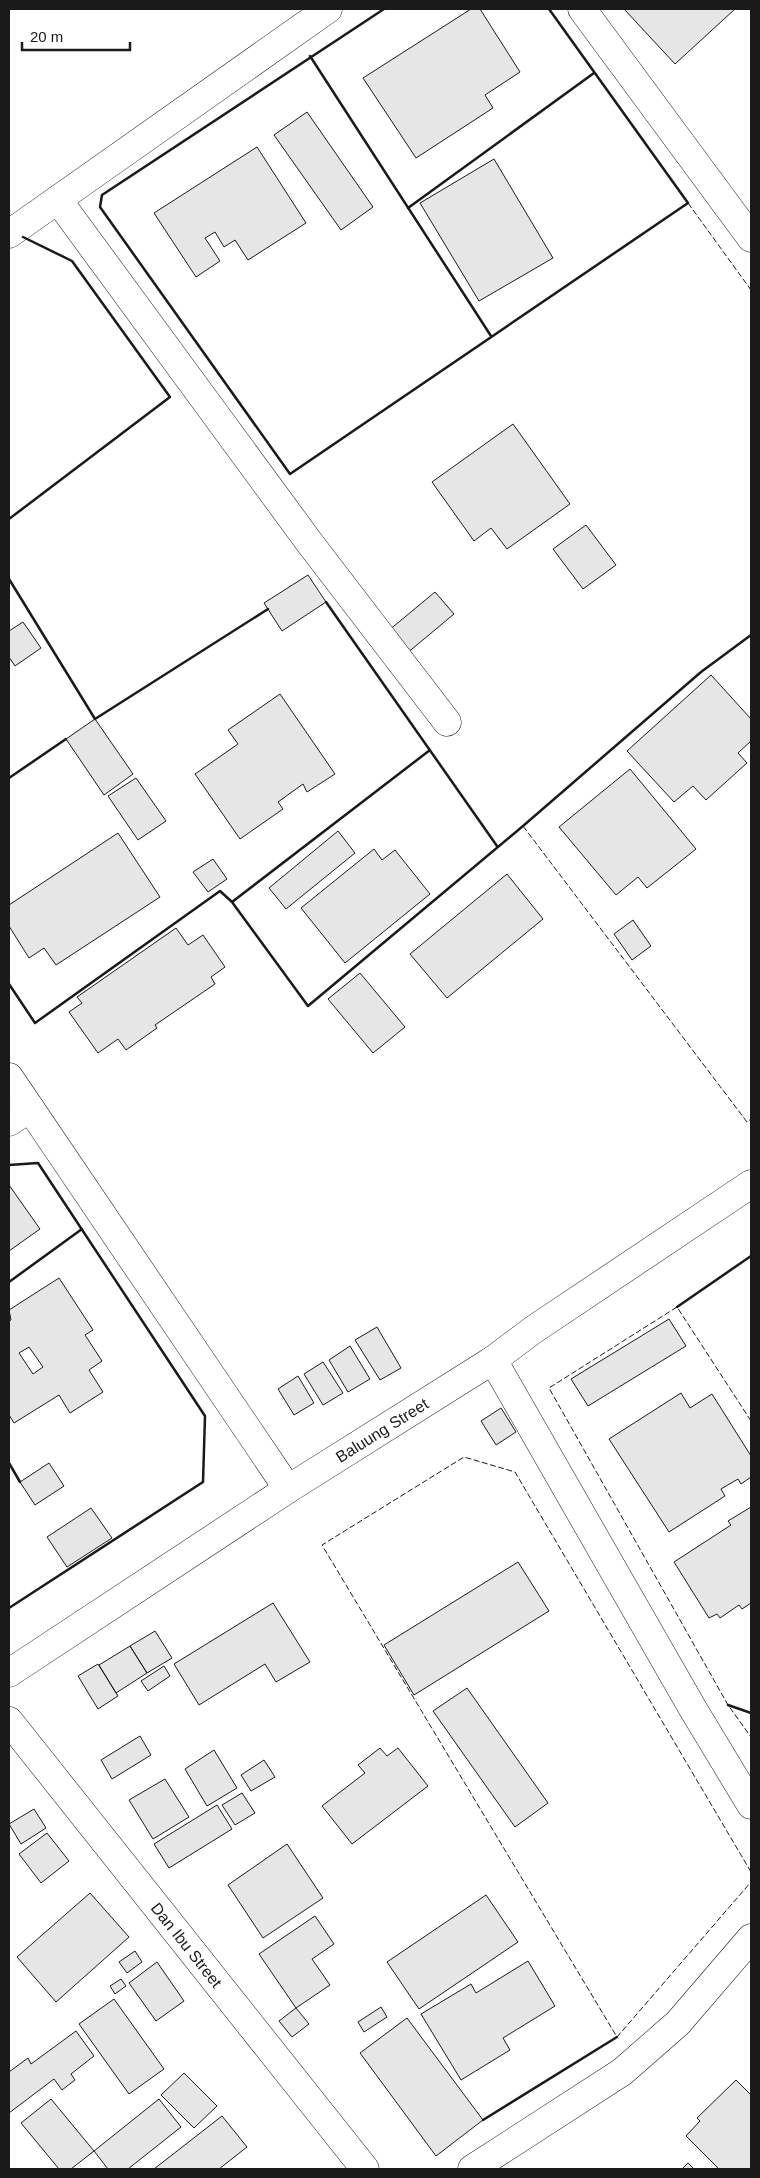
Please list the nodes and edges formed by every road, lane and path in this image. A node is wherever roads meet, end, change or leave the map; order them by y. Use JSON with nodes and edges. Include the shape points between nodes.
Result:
{"nodes":[{"id":1,"x":328,"y":9,"type":"edge"},
{"id":2,"x":582,"y":9,"type":"edge"},
{"id":3,"x":58,"y":200,"type":"junction"},
{"id":4,"x":9,"y":234,"type":"edge"},
{"id":5,"x":751,"y":238,"type":"edge"},
{"id":6,"x":447,"y":722,"type":"dead end"},
{"id":7,"x":9,"y":1077,"type":"edge"},
{"id":8,"x":19,"y":1115,"type":"edge"},
{"id":9,"x":751,"y":1184,"type":"edge"},
{"id":10,"x":493,"y":1360,"type":"junction"},
{"id":11,"x":288,"y":1489,"type":"junction"},
{"id":12,"x":9,"y":1673,"type":"edge"},
{"id":13,"x":9,"y":1721,"type":"edge"},
{"id":14,"x":751,"y":1805,"type":"edge"},
{"id":15,"x":751,"y":1938,"type":"edge"},
{"id":16,"x":365,"y":2169,"type":"edge"},
{"id":17,"x":472,"y":2169,"type":"edge"}],
"edges":[{"from":1,"to":3,"type":"street"},
{"from":2,"to":5,"type":"street"},
{"from":3,"to":4,"type":"street"},
{"from":3,"to":6,"type":"street","via":[[309,542]]},
{"from":7,"to":8,"type":"street"},
{"from":8,"to":11,"type":"street"},
{"from":9,"to":10,"type":"street","name":"Baluung Street"},
{"from":10,"to":11,"type":"street","name":"Baluung Street"},
{"from":10,"to":14,"type":"street","via":[[693,1710]]},
{"from":11,"to":12,"type":"street","name":"Baluung Street"},
{"from":13,"to":16,"type":"street","name":"Dan Ibu Street"},
{"from":15,"to":17,"type":"street","via":[[678,2023],[622,2072]]}]}
